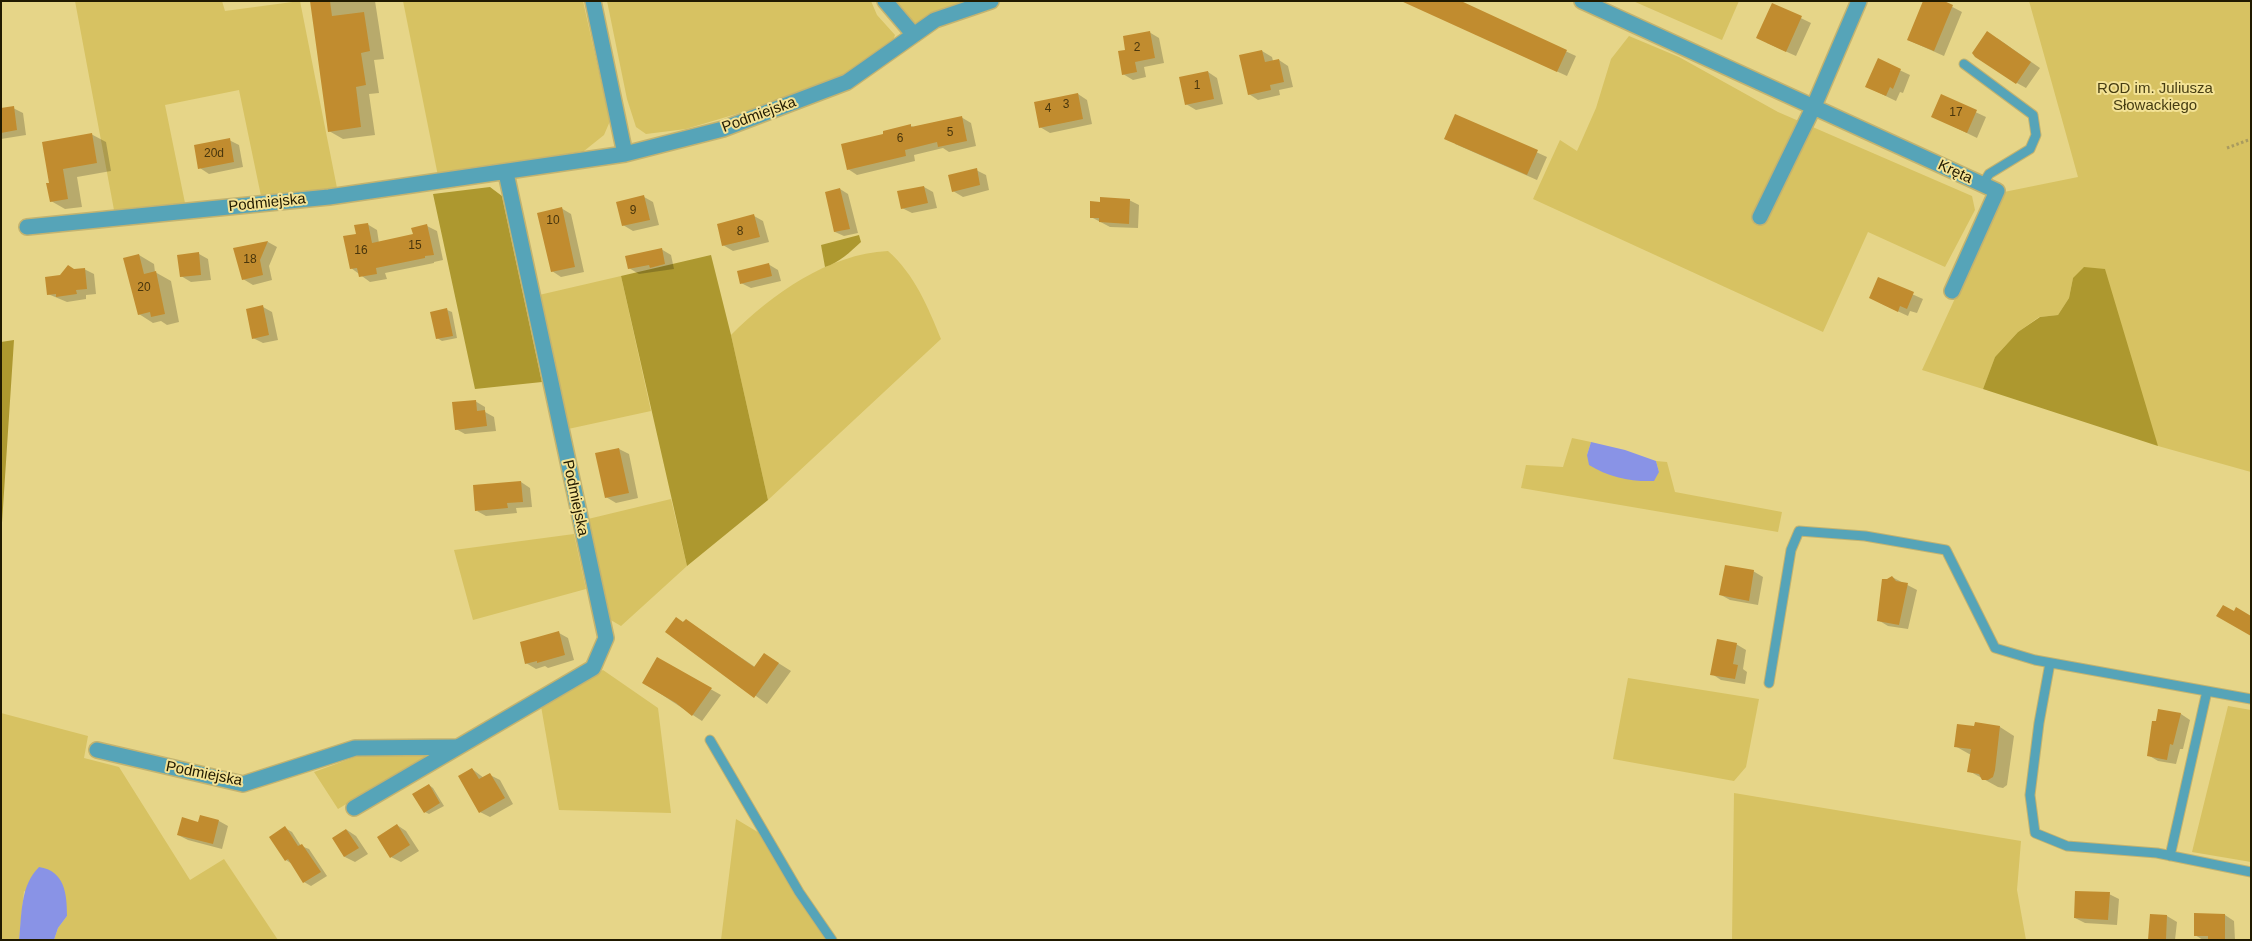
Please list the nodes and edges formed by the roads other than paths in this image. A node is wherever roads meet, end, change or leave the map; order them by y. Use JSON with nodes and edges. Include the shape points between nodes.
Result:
{"nodes":[{"id":1,"x":593,"y":1,"type":"edge"},
{"id":2,"x":885,"y":1,"type":"edge"},
{"id":3,"x":991,"y":1,"type":"edge"},
{"id":4,"x":1582,"y":1,"type":"edge"},
{"id":5,"x":1859,"y":1,"type":"edge"},
{"id":6,"x":914,"y":35,"type":"junction"},
{"id":7,"x":1964,"y":64,"type":"dead end"},
{"id":8,"x":1814,"y":106,"type":"junction"},
{"id":9,"x":625,"y":154,"type":"junction"},
{"id":10,"x":506,"y":173,"type":"junction"},
{"id":11,"x":1982,"y":184,"type":"junction"},
{"id":12,"x":1760,"y":217,"type":"dead end"},
{"id":13,"x":27,"y":227,"type":"dead end"},
{"id":14,"x":1952,"y":292,"type":"dead end"},
{"id":15,"x":2050,"y":663,"type":"junction"},
{"id":16,"x":1769,"y":683,"type":"dead end"},
{"id":17,"x":2206,"y":691,"type":"junction"},
{"id":18,"x":2251,"y":699,"type":"edge"},
{"id":19,"x":710,"y":740,"type":"dead end"},
{"id":20,"x":458,"y":747,"type":"junction"},
{"id":21,"x":97,"y":750,"type":"dead end"},
{"id":22,"x":354,"y":808,"type":"dead end"},
{"id":23,"x":2170,"y":856,"type":"junction"},
{"id":24,"x":2251,"y":872,"type":"edge"},
{"id":25,"x":832,"y":940,"type":"edge"}],
"edges":[{"from":1,"to":9,"type":"street"},
{"from":2,"to":6,"type":"street"},
{"from":3,"to":6,"type":"street","name":"Podmiejska","via":[[935,20]]},
{"from":4,"to":8,"type":"street","name":"Kręta"},
{"from":5,"to":8,"type":"street"},
{"from":6,"to":9,"type":"street","name":"Podmiejska","via":[[847,82],[723,129]]},
{"from":7,"to":11,"type":"lane","via":[[2033,115],[2036,134],[2030,149],[1990,174]]},
{"from":8,"to":11,"type":"street","name":"Kręta"},
{"from":8,"to":12,"type":"street"},
{"from":9,"to":10,"type":"street","name":"Podmiejska"},
{"from":10,"to":13,"type":"street","name":"Podmiejska","via":[[329,197]]},
{"from":10,"to":20,"type":"street","name":"Podmiejska","via":[[606,638],[593,668]]},
{"from":11,"to":14,"type":"street","name":"Kręta","via":[[1997,191]]},
{"from":15,"to":16,"type":"lane","via":[[1995,648],[1946,550],[1866,536],[1800,531],[1791,550]]},
{"from":15,"to":17,"type":"lane"},
{"from":15,"to":23,"type":"lane","via":[[2030,795],[2034,833],[2067,846]]},
{"from":17,"to":18,"type":"lane"},
{"from":17,"to":23,"type":"lane"},
{"from":19,"to":25,"type":"lane","via":[[799,892]]},
{"from":20,"to":21,"type":"street","name":"Podmiejska","via":[[355,748],[243,784]]},
{"from":20,"to":22,"type":"street","name":"Podmiejska"},
{"from":23,"to":24,"type":"lane"}]}
